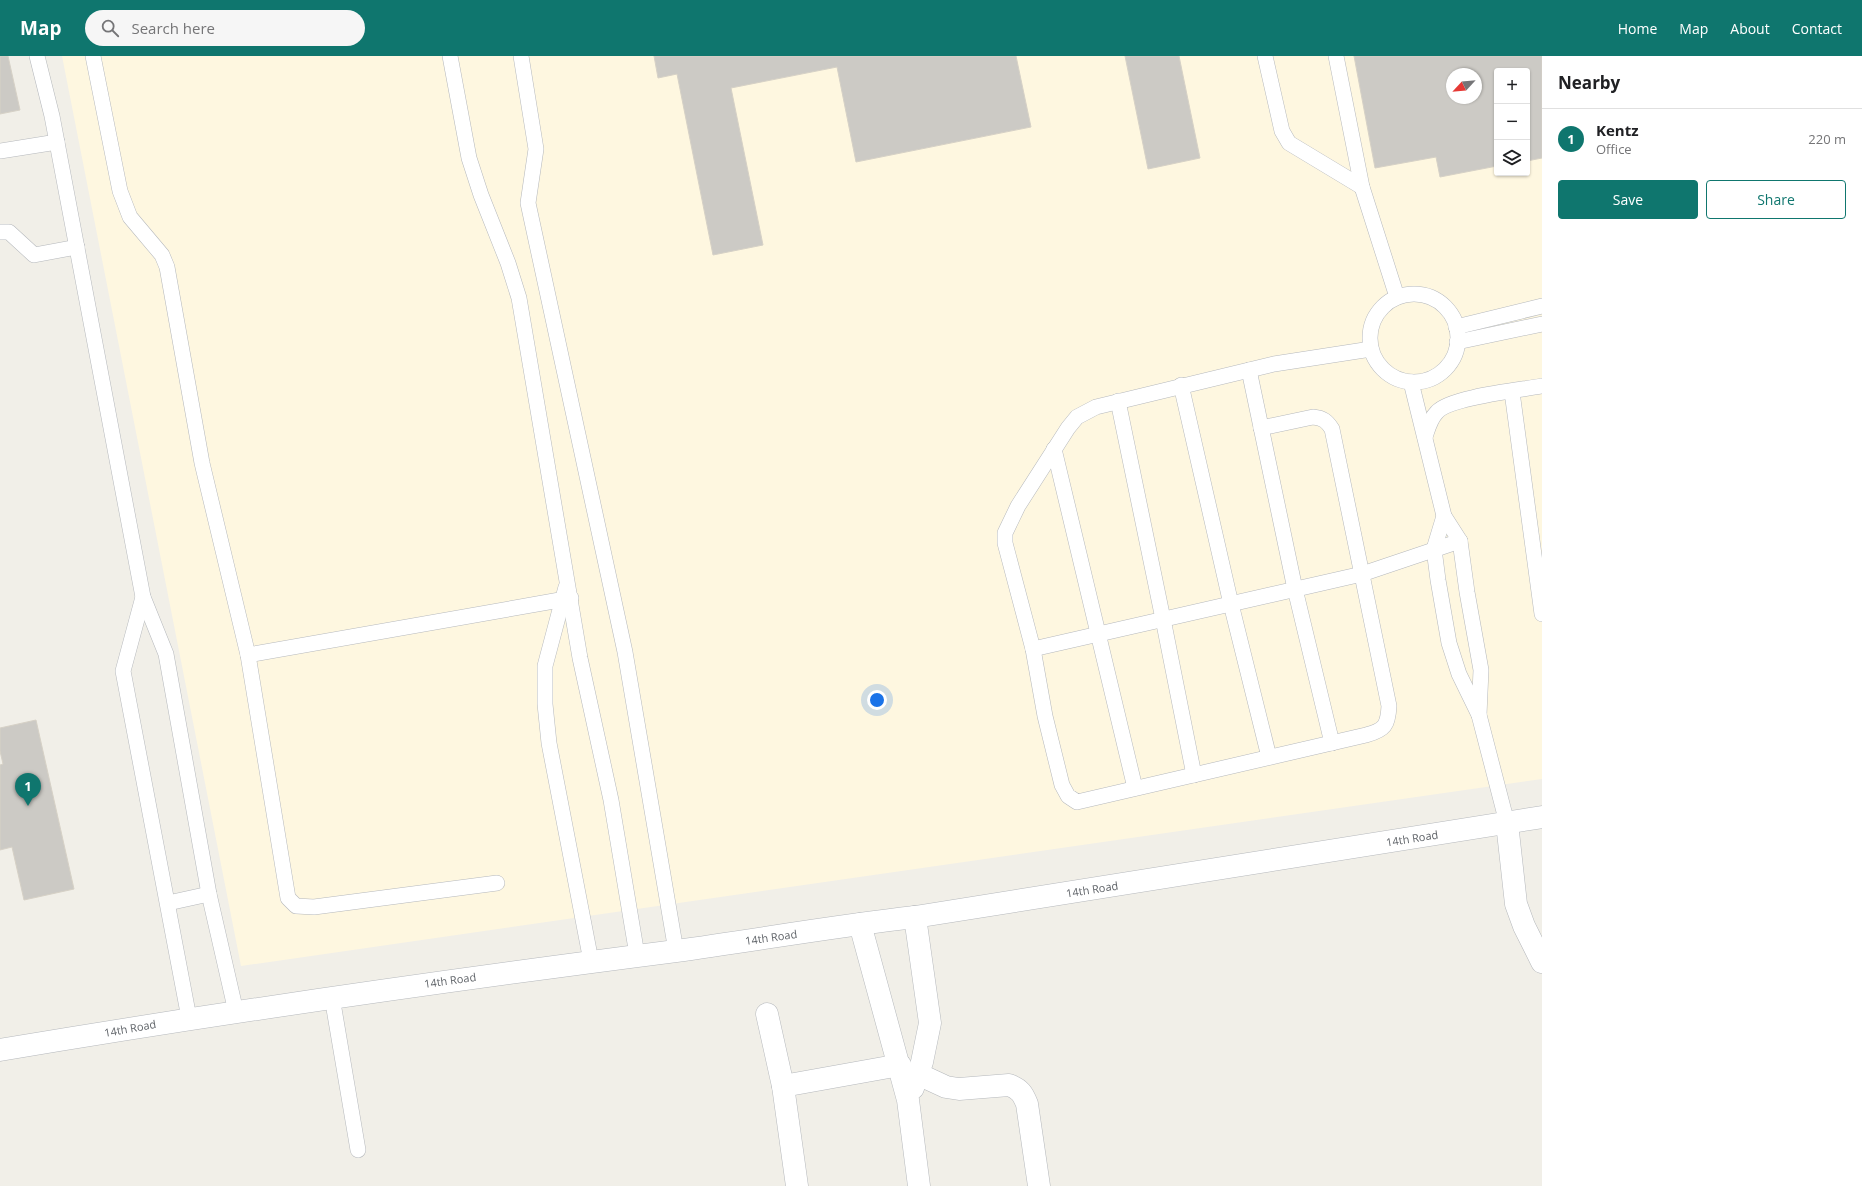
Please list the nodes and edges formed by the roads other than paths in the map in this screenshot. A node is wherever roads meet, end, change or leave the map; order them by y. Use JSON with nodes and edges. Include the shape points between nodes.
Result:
{"nodes":[{"id":1,"x":37,"y":56,"type":"edge"},
{"id":2,"x":93,"y":56,"type":"edge"},
{"id":3,"x":450,"y":56,"type":"edge"},
{"id":4,"x":521,"y":56,"type":"edge"},
{"id":5,"x":1265,"y":56,"type":"edge"},
{"id":6,"x":1336,"y":56,"type":"edge"},
{"id":7,"x":57,"y":142,"type":"junction"},
{"id":8,"x":0,"y":151,"type":"edge"},
{"id":9,"x":1362,"y":187,"type":"junction"},
{"id":10,"x":0,"y":232,"type":"edge"},
{"id":11,"x":77,"y":247,"type":"junction"},
{"id":12,"x":1397,"y":297,"type":"junction"},
{"id":13,"x":1542,"y":306,"type":"edge"},
{"id":14,"x":1542,"y":324,"type":"edge"},
{"id":15,"x":1456,"y":327,"type":"junction"},
{"id":16,"x":1457,"y":342,"type":"junction"},
{"id":17,"x":1371,"y":349,"type":"junction"},
{"id":18,"x":1249,"y":370,"type":"junction"},
{"id":19,"x":1411,"y":382,"type":"junction"},
{"id":20,"x":1181,"y":386,"type":"junction"},
{"id":21,"x":1542,"y":386,"type":"edge"},
{"id":22,"x":1512,"y":392,"type":"junction"},
{"id":23,"x":1118,"y":401,"type":"junction"},
{"id":24,"x":1261,"y":428,"type":"junction"},
{"id":25,"x":1425,"y":437,"type":"junction"},
{"id":26,"x":1054,"y":449,"type":"junction"},
{"id":27,"x":1444,"y":516,"type":"junction"},
{"id":28,"x":1460,"y":541,"type":"junction"},
{"id":29,"x":1434,"y":549,"type":"junction"},
{"id":30,"x":1362,"y":574,"type":"junction"},
{"id":31,"x":1295,"y":589,"type":"junction"},
{"id":32,"x":143,"y":597,"type":"junction"},
{"id":33,"x":567,"y":599,"type":"junction"},
{"id":34,"x":1231,"y":604,"type":"junction"},
{"id":35,"x":1542,"y":614,"type":"edge"},
{"id":36,"x":1164,"y":619,"type":"junction"},
{"id":37,"x":1099,"y":634,"type":"junction"},
{"id":38,"x":1033,"y":649,"type":"junction"},
{"id":39,"x":248,"y":655,"type":"junction"},
{"id":40,"x":1479,"y":715,"type":"junction"},
{"id":41,"x":1332,"y":743,"type":"junction"},
{"id":42,"x":1269,"y":757,"type":"junction"},
{"id":43,"x":1194,"y":775,"type":"junction"},
{"id":44,"x":1135,"y":788,"type":"junction"},
{"id":45,"x":1542,"y":817,"type":"edge"},
{"id":46,"x":1507,"y":822,"type":"junction"},
{"id":47,"x":497,"y":883,"type":"dead end"},
{"id":48,"x":209,"y":894,"type":"junction"},
{"id":49,"x":168,"y":904,"type":"junction"},
{"id":50,"x":915,"y":917,"type":"junction"},
{"id":51,"x":860,"y":924,"type":"junction"},
{"id":52,"x":676,"y":951,"type":"junction"},
{"id":53,"x":637,"y":955,"type":"junction"},
{"id":54,"x":591,"y":960,"type":"junction"},
{"id":55,"x":1542,"y":962,"type":"edge"},
{"id":56,"x":332,"y":997,"type":"junction"},
{"id":57,"x":236,"y":1012,"type":"junction"},
{"id":58,"x":767,"y":1014,"type":"dead end"},
{"id":59,"x":188,"y":1018,"type":"junction"},
{"id":60,"x":0,"y":1050,"type":"edge"},
{"id":61,"x":909,"y":1069,"type":"junction"},
{"id":62,"x":783,"y":1086,"type":"junction"},
{"id":63,"x":358,"y":1150,"type":"dead end"},
{"id":64,"x":797,"y":1186,"type":"edge"},
{"id":65,"x":920,"y":1186,"type":"edge"},
{"id":66,"x":1039,"y":1186,"type":"edge"}],
"edges":[{"from":1,"to":7,"type":"lane"},
{"from":2,"to":39,"type":"lane","via":[[120,191],[130,218],[162,255],[167,267],[202,463]]},
{"from":3,"to":33,"type":"lane","via":[[469,158],[519,298],[568,580]]},
{"from":4,"to":52,"type":"lane","via":[[536,150],[528,203],[625,652]]},
{"from":5,"to":9,"type":"lane","via":[[1282,131],[1289,143]]},
{"from":6,"to":9,"type":"lane"},
{"from":7,"to":8,"type":"lane"},
{"from":7,"to":11,"type":"lane"},
{"from":9,"to":12,"type":"lane"},
{"from":10,"to":11,"type":"lane","via":[[9,232],[34,255]]},
{"from":11,"to":32,"type":"lane"},
{"from":12,"to":15,"type":"lane","via":[[1407,294],[1425,295],[1442,303]]},
{"from":12,"to":17,"type":"lane","via":[[1389,300],[1376,313],[1369,331]]},
{"from":13,"to":15,"type":"lane"},
{"from":14,"to":16,"type":"lane"},
{"from":15,"to":16,"type":"lane"},
{"from":16,"to":19,"type":"lane","via":[[1455,354],[1445,369],[1430,379]]},
{"from":17,"to":18,"type":"lane"},
{"from":17,"to":19,"type":"lane","via":[[1379,366],[1394,377]]},
{"from":18,"to":20,"type":"lane"},
{"from":18,"to":24,"type":"lane"},
{"from":19,"to":25,"type":"lane"},
{"from":20,"to":23,"type":"lane"},
{"from":20,"to":34,"type":"lane"},
{"from":21,"to":22,"type":"lane"},
{"from":22,"to":25,"type":"lane","via":[[1446,405],[1437,411],[1430,421]]},
{"from":22,"to":35,"type":"lane"},
{"from":23,"to":26,"type":"lane","via":[[1096,407],[1077,417]]},
{"from":23,"to":36,"type":"lane"},
{"from":24,"to":30,"type":"lane","via":[[1313,417],[1327,422],[1335,441]]},
{"from":24,"to":31,"type":"lane"},
{"from":25,"to":27,"type":"lane"},
{"from":26,"to":37,"type":"lane"},
{"from":26,"to":38,"type":"lane","via":[[1018,506],[1005,533],[1007,555]]},
{"from":27,"to":28,"type":"lane"},
{"from":27,"to":29,"type":"lane"},
{"from":28,"to":29,"type":"lane"},
{"from":28,"to":40,"type":"lane","via":[[1466,592],[1481,670]]},
{"from":29,"to":30,"type":"lane"},
{"from":29,"to":40,"type":"lane","via":[[1449,643],[1459,674]]},
{"from":30,"to":31,"type":"lane"},
{"from":30,"to":41,"type":"lane","via":[[1389,716],[1385,726],[1375,733]]},
{"from":31,"to":34,"type":"lane"},
{"from":31,"to":41,"type":"lane"},
{"from":32,"to":48,"type":"lane","via":[[166,654]]},
{"from":32,"to":49,"type":"lane","via":[[123,672]]},
{"from":33,"to":39,"type":"lane"},
{"from":33,"to":53,"type":"lane","via":[[611,800]]},
{"from":33,"to":54,"type":"lane","via":[[546,666],[545,704],[549,743]]},
{"from":34,"to":36,"type":"lane"},
{"from":34,"to":42,"type":"lane"},
{"from":36,"to":37,"type":"lane"},
{"from":36,"to":43,"type":"lane"},
{"from":37,"to":38,"type":"lane"},
{"from":37,"to":44,"type":"lane"},
{"from":38,"to":44,"type":"lane","via":[[1045,716],[1062,785],[1068,796],[1077,802]]},
{"from":39,"to":47,"type":"lane","via":[[285,889],[293,904],[314,907]]},
{"from":40,"to":46,"type":"lane"},
{"from":41,"to":42,"type":"lane"},
{"from":42,"to":43,"type":"lane"},
{"from":43,"to":44,"type":"lane"},
{"from":45,"to":46,"type":"street","name":"14th Road"},
{"from":46,"to":50,"type":"street","name":"14th Road"},
{"from":46,"to":55,"type":"street","via":[[1516,904]]},
{"from":48,"to":49,"type":"lane"},
{"from":48,"to":57,"type":"lane"},
{"from":49,"to":59,"type":"lane"},
{"from":50,"to":51,"type":"street","name":"14th Road"},
{"from":50,"to":61,"type":"street","via":[[930,1023],[927,1043]]},
{"from":51,"to":52,"type":"street","name":"14th Road"},
{"from":51,"to":61,"type":"street"},
{"from":52,"to":53,"type":"street","name":"14th Road"},
{"from":53,"to":54,"type":"street","name":"14th Road"},
{"from":54,"to":56,"type":"street","name":"14th Road"},
{"from":56,"to":57,"type":"street","name":"14th Road"},
{"from":56,"to":63,"type":"lane"},
{"from":57,"to":59,"type":"street","name":"14th Road"},
{"from":58,"to":62,"type":"street"},
{"from":59,"to":60,"type":"street","name":"14th Road"},
{"from":61,"to":62,"type":"street"},
{"from":61,"to":65,"type":"street","via":[[908,1100]]},
{"from":61,"to":66,"type":"street","via":[[946,1086],[959,1089],[1009,1084],[1017,1087],[1027,1104]]},
{"from":62,"to":64,"type":"street"}]}
